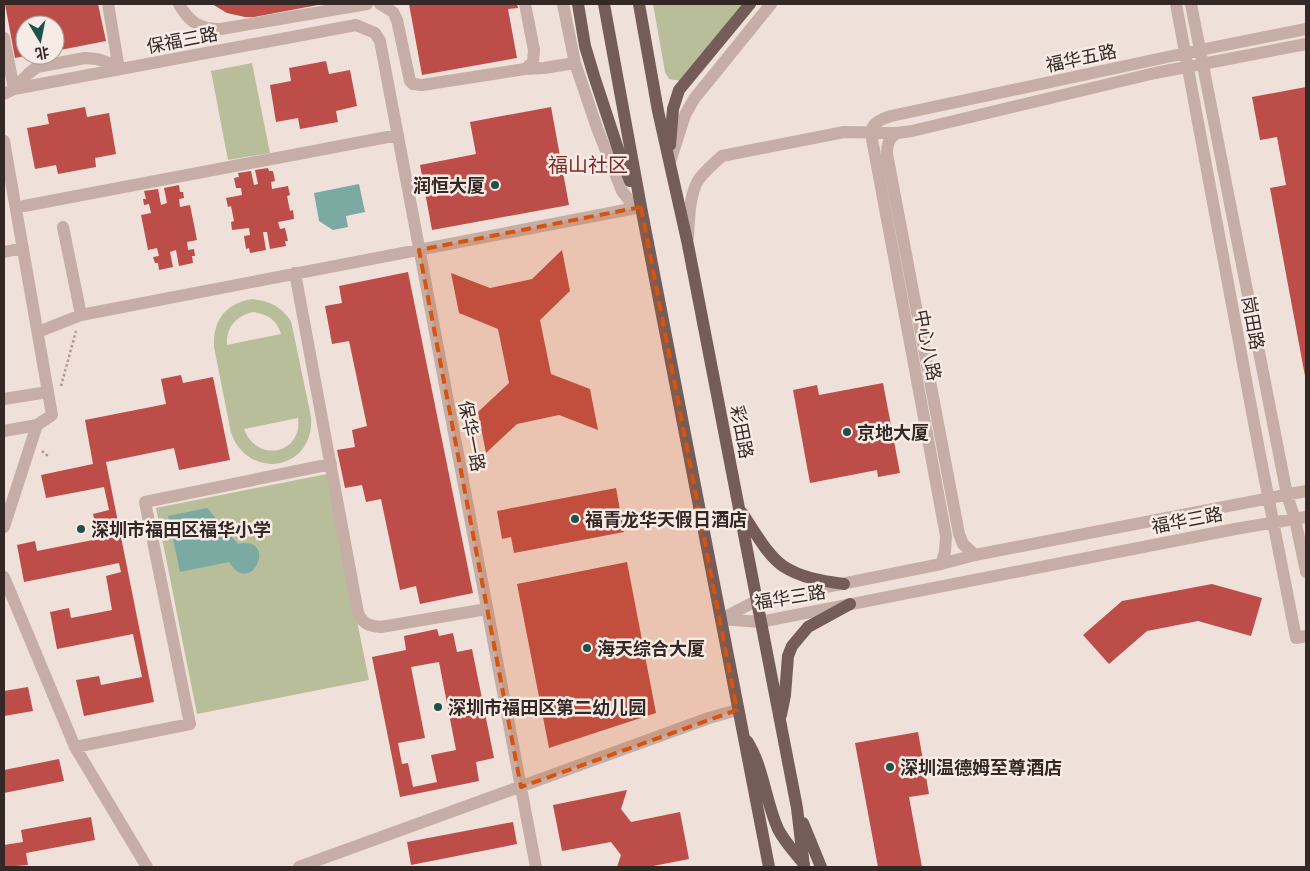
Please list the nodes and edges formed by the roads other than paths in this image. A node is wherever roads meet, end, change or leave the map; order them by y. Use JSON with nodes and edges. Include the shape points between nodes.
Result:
{"nodes":[{"id":1,"x":108,"y":4,"type":"edge"},
{"id":2,"x":179,"y":4,"type":"edge"},
{"id":3,"x":366,"y":4,"type":"edge"},
{"id":4,"x":380,"y":4,"type":"edge"},
{"id":5,"x":525,"y":4,"type":"edge"},
{"id":6,"x":563,"y":4,"type":"edge"},
{"id":7,"x":578,"y":4,"type":"edge"},
{"id":8,"x":604,"y":4,"type":"edge"},
{"id":9,"x":638,"y":4,"type":"edge"},
{"id":10,"x":750,"y":4,"type":"edge"},
{"id":11,"x":771,"y":4,"type":"edge"},
{"id":12,"x":1176,"y":4,"type":"edge"},
{"id":13,"x":1190,"y":4,"type":"edge"},
{"id":14,"x":356,"y":25,"type":"joint"},
{"id":15,"x":1306,"y":29,"type":"edge"},
{"id":16,"x":4,"y":38,"type":"edge"},
{"id":17,"x":1306,"y":44,"type":"edge"},
{"id":18,"x":1200,"y":50,"type":"junction"},
{"id":19,"x":1185,"y":53,"type":"junction"},
{"id":20,"x":534,"y":56,"type":"junction"},
{"id":21,"x":575,"y":63,"type":"junction"},
{"id":22,"x":1202,"y":64,"type":"junction"},
{"id":23,"x":1188,"y":66,"type":"junction"},
{"id":24,"x":544,"y":68,"type":"junction"},
{"id":25,"x":119,"y":69,"type":"junction"},
{"id":26,"x":525,"y":69,"type":"junction"},
{"id":27,"x":6,"y":92,"type":"edge"},
{"id":28,"x":871,"y":132,"type":"junction"},
{"id":29,"x":897,"y":133,"type":"junction"},
{"id":30,"x":398,"y":135,"type":"junction"},
{"id":31,"x":4,"y":141,"type":"edge"},
{"id":32,"x":670,"y":162,"type":"junction"},
{"id":33,"x":24,"y":206,"type":"dead end"},
{"id":34,"x":641,"y":206,"type":"junction"},
{"id":35,"x":63,"y":227,"type":"dead end"},
{"id":36,"x":688,"y":245,"type":"junction"},
{"id":37,"x":23,"y":248,"type":"junction"},
{"id":38,"x":419,"y":250,"type":"junction"},
{"id":39,"x":4,"y":252,"type":"edge"},
{"id":40,"x":295,"y":273,"type":"junction"},
{"id":41,"x":81,"y":315,"type":"junction"},
{"id":42,"x":38,"y":332,"type":"junction"},
{"id":43,"x":48,"y":392,"type":"junction"},
{"id":44,"x":4,"y":400,"type":"edge"},
{"id":45,"x":37,"y":426,"type":"junction"},
{"id":46,"x":4,"y":432,"type":"edge"},
{"id":47,"x":331,"y":464,"type":"junction"},
{"id":48,"x":1306,"y":491,"type":"edge"},
{"id":49,"x":1287,"y":495,"type":"junction"},
{"id":50,"x":1269,"y":498,"type":"junction"},
{"id":51,"x":739,"y":509,"type":"junction"},
{"id":52,"x":1300,"y":518,"type":"edge"},
{"id":53,"x":1273,"y":522,"type":"junction"},
{"id":54,"x":4,"y":527,"type":"edge"},
{"id":55,"x":975,"y":555,"type":"junction"},
{"id":56,"x":941,"y":564,"type":"junction"},
{"id":57,"x":1306,"y":572,"type":"edge"},
{"id":58,"x":4,"y":577,"type":"edge"},
{"id":59,"x":844,"y":584,"type":"junction"},
{"id":60,"x":756,"y":601,"type":"junction"},
{"id":61,"x":850,"y":604,"type":"junction"},
{"id":62,"x":487,"y":609,"type":"junction"},
{"id":63,"x":721,"y":619,"type":"junction"},
{"id":64,"x":760,"y":622,"type":"junction"},
{"id":65,"x":1306,"y":636,"type":"edge"},
{"id":66,"x":737,"y":710,"type":"junction"},
{"id":67,"x":779,"y":722,"type":"junction"},
{"id":68,"x":742,"y":732,"type":"junction"},
{"id":69,"x":75,"y":747,"type":"junction"},
{"id":70,"x":521,"y":787,"type":"junction"},
{"id":71,"x":797,"y":808,"type":"junction"},
{"id":72,"x":805,"y":866,"type":"edge"},
{"id":73,"x":147,"y":867,"type":"edge"},
{"id":74,"x":299,"y":867,"type":"edge"},
{"id":75,"x":536,"y":867,"type":"edge"},
{"id":76,"x":769,"y":867,"type":"edge"},
{"id":77,"x":821,"y":867,"type":"edge"}],
"edges":[{"from":1,"to":25,"type":"street"},
{"from":2,"to":3,"type":"street","via":[[197,25],[214,30]]},
{"from":4,"to":26,"type":"street","via":[[393,12],[398,20],[408,76],[413,84]]},
{"from":5,"to":20,"type":"street"},
{"from":6,"to":21,"type":"street"},
{"from":7,"to":34,"type":"main road","via":[[594,76],[618,152]]},
{"from":8,"to":34,"type":"main road"},
{"from":9,"to":32,"type":"main road","name":"彩田路"},
{"from":10,"to":32,"type":"main road","via":[[679,90],[673,109]]},
{"from":11,"to":32,"type":"street","via":[[694,99],[685,115]]},
{"from":12,"to":19,"type":"street","name":"岗田路"},
{"from":13,"to":18,"type":"street","name":"岗田路"},
{"from":14,"to":25,"type":"street","name":"保福三路"},
{"from":14,"to":30,"type":"street","name":"保华一路","via":[[374,33],[380,41]]},
{"from":15,"to":18,"type":"street","name":"福华五路"},
{"from":16,"to":27,"type":"street"},
{"from":17,"to":22,"type":"street","name":"福华五路"},
{"from":18,"to":19,"type":"street","name":"福华五路"},
{"from":18,"to":22,"type":"street","name":"岗田路"},
{"from":19,"to":23,"type":"street","name":"岗田路"},
{"from":19,"to":28,"type":"street","name":"福华五路","via":[[891,116],[879,120]]},
{"from":20,"to":24,"type":"street","via":[[536,63]]},
{"from":20,"to":26,"type":"street","via":[[533,62]]},
{"from":21,"to":24,"type":"street"},
{"from":21,"to":34,"type":"street","via":[[618,183],[632,204]]},
{"from":22,"to":23,"type":"street","name":"福华五路"},
{"from":22,"to":49,"type":"street","name":"岗田路"},
{"from":23,"to":29,"type":"street","name":"福华五路"},
{"from":23,"to":50,"type":"street","name":"岗田路"},
{"from":24,"to":26,"type":"street"},
{"from":25,"to":27,"type":"street","name":"保福三路"},
{"from":25,"to":27,"type":"street","via":[[97,59],[85,58],[38,67]]},
{"from":28,"to":29,"type":"street","name":"福华五路"},
{"from":28,"to":36,"type":"street","name":"福华五路","via":[[844,132],[722,156],[698,180],[690,214]]},
{"from":28,"to":56,"type":"street","name":"中心八路","via":[[946,536]]},
{"from":29,"to":55,"type":"street","name":"中心八路","via":[[890,138],[887,154],[959,534],[963,544]]},
{"from":30,"to":33,"type":"street"},
{"from":30,"to":38,"type":"street","name":"保华一路"},
{"from":31,"to":37,"type":"street"},
{"from":32,"to":36,"type":"main road","name":"彩田路"},
{"from":34,"to":38,"type":"street"},
{"from":34,"to":63,"type":"main road"},
{"from":35,"to":41,"type":"street"},
{"from":36,"to":51,"type":"main road","name":"彩田路"},
{"from":37,"to":39,"type":"street"},
{"from":37,"to":42,"type":"street"},
{"from":38,"to":40,"type":"street"},
{"from":38,"to":62,"type":"street","name":"保华一路"},
{"from":40,"to":41,"type":"street"},
{"from":40,"to":47,"type":"street"},
{"from":41,"to":42,"type":"street"},
{"from":42,"to":43,"type":"street"},
{"from":43,"to":44,"type":"street"},
{"from":43,"to":45,"type":"street","via":[[52,415]]},
{"from":45,"to":46,"type":"street"},
{"from":45,"to":54,"type":"street"},
{"from":47,"to":62,"type":"street","via":[[362,621],[369,626],[380,627]]},
{"from":47,"to":69,"type":"street","via":[[146,502],[190,724]]},
{"from":48,"to":49,"type":"street","name":"福华三路"},
{"from":49,"to":50,"type":"street","name":"福华三路"},
{"from":49,"to":52,"type":"street","name":"岗田路"},
{"from":50,"to":53,"type":"street","name":"岗田路"},
{"from":50,"to":55,"type":"street","name":"福华三路"},
{"from":51,"to":59,"type":"main road","via":[[783,566],[814,579]]},
{"from":51,"to":60,"type":"main road","name":"彩田路"},
{"from":52,"to":53,"type":"street","name":"福华三路"},
{"from":52,"to":57,"type":"street","name":"岗田路"},
{"from":53,"to":61,"type":"street","name":"福华三路"},
{"from":53,"to":65,"type":"street","name":"岗田路","via":[[1296,638]]},
{"from":55,"to":56,"type":"street","name":"福华三路"},
{"from":56,"to":59,"type":"street","name":"福华三路"},
{"from":58,"to":69,"type":"street"},
{"from":59,"to":60,"type":"street","name":"福华三路"},
{"from":60,"to":63,"type":"street","name":"福华三路"},
{"from":60,"to":64,"type":"main road","name":"彩田路"},
{"from":61,"to":64,"type":"street","name":"福华三路"},
{"from":61,"to":67,"type":"main road","via":[[808,628],[792,646]]},
{"from":62,"to":70,"type":"street","name":"保华一路"},
{"from":63,"to":64,"type":"street","name":"福华三路"},
{"from":63,"to":66,"type":"main road"},
{"from":64,"to":67,"type":"main road","name":"彩田路"},
{"from":66,"to":68,"type":"main road"},
{"from":66,"to":70,"type":"street"},
{"from":67,"to":71,"type":"main road","name":"彩田路"},
{"from":68,"to":72,"type":"main road","via":[[755,754],[779,831]]},
{"from":68,"to":76,"type":"main road"},
{"from":69,"to":73,"type":"street"},
{"from":70,"to":74,"type":"street"},
{"from":70,"to":75,"type":"street","name":"保华一路"},
{"from":71,"to":72,"type":"main road","name":"彩田路"},
{"from":71,"to":77,"type":"main road"}]}
